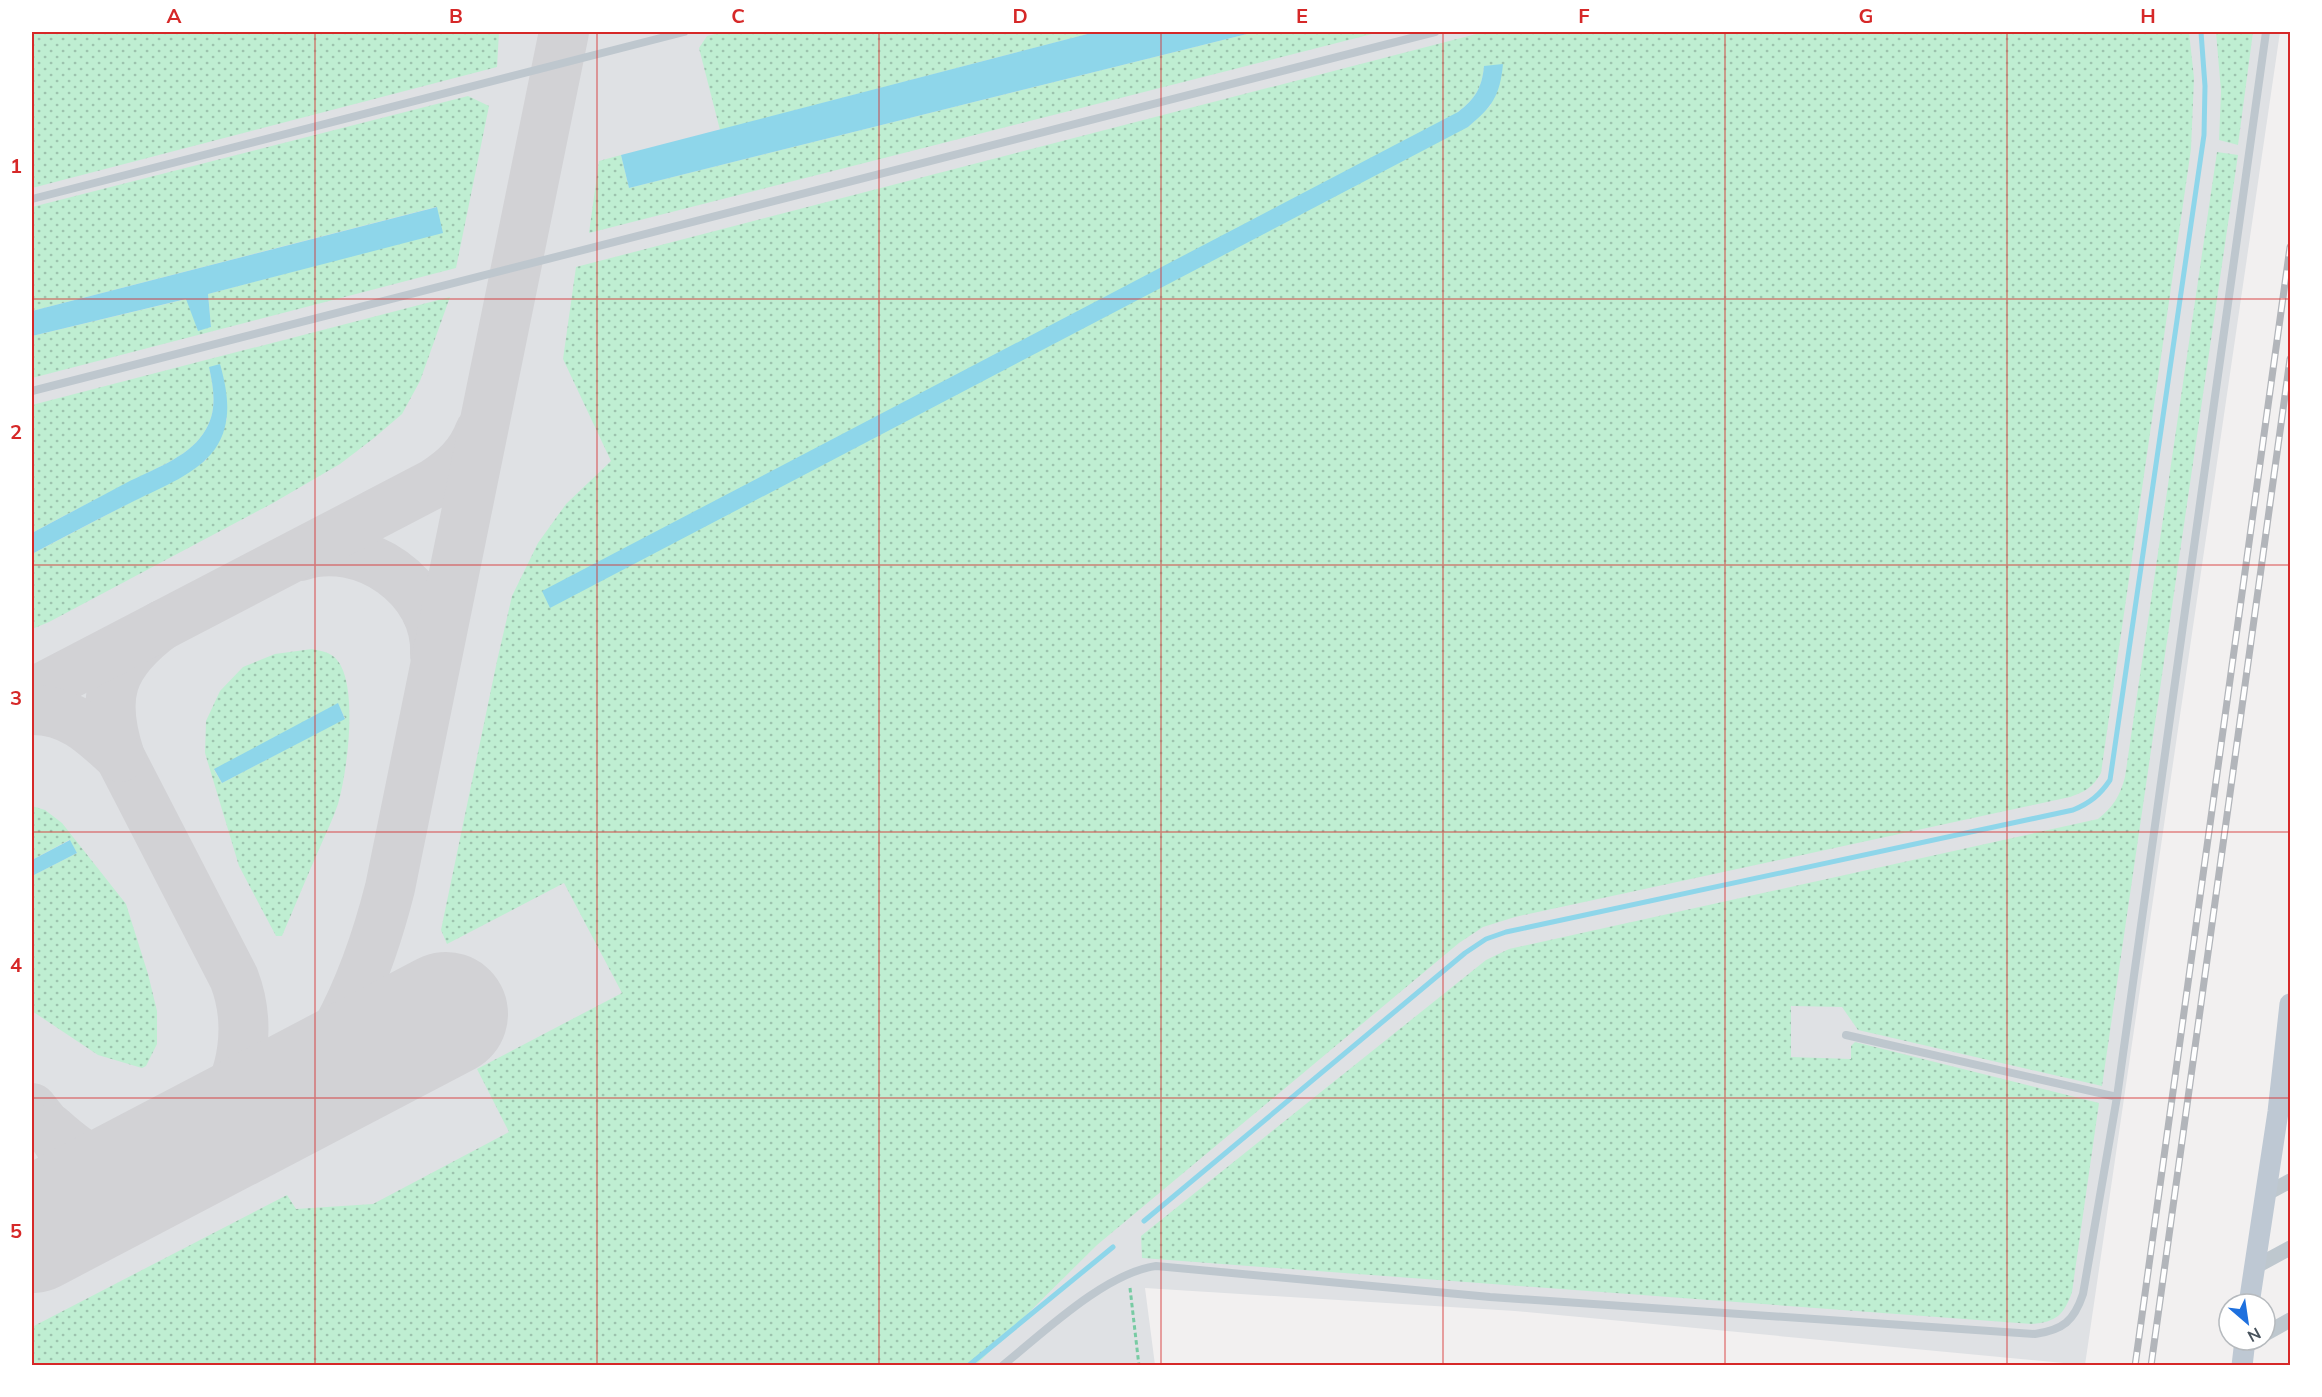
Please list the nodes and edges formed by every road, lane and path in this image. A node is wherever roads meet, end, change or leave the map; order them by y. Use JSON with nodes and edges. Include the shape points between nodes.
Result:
{"nodes":[{"id":1,"x":684,"y":32,"type":"edge"},
{"id":2,"x":1435,"y":32,"type":"edge"},
{"id":3,"x":2266,"y":32,"type":"edge"},
{"id":4,"x":32,"y":199,"type":"edge"},
{"id":5,"x":32,"y":391,"type":"edge"},
{"id":6,"x":2290,"y":1004,"type":"edge"},
{"id":7,"x":1846,"y":1035,"type":"dead end"},
{"id":8,"x":2117,"y":1097,"type":"junction"},
{"id":9,"x":2284,"y":1110,"type":"edge"},
{"id":10,"x":2290,"y":1181,"type":"edge"},
{"id":11,"x":2265,"y":1195,"type":"junction"},
{"id":12,"x":2290,"y":1248,"type":"edge"},
{"id":13,"x":2253,"y":1268,"type":"junction"},
{"id":14,"x":1128,"y":1274,"type":"junction"},
{"id":15,"x":2250,"y":1292,"type":"edge"},
{"id":16,"x":1002,"y":1365,"type":"edge"},
{"id":17,"x":1139,"y":1365,"type":"edge"}],
"edges":[{"from":1,"to":4,"type":"lane"},
{"from":2,"to":5,"type":"lane"},
{"from":3,"to":8,"type":"lane"},
{"from":6,"to":9,"type":"street"},
{"from":7,"to":8,"type":"lane"},
{"from":8,"to":14,"type":"lane","via":[[2083,1294],[2078,1309],[2053,1332],[2035,1334],[1490,1297],[1177,1267],[1144,1268]]},
{"from":9,"to":11,"type":"street"},
{"from":10,"to":11,"type":"street"},
{"from":11,"to":13,"type":"street"},
{"from":12,"to":13,"type":"street"},
{"from":13,"to":15,"type":"street"},
{"from":14,"to":16,"type":"lane","via":[[1096,1292]]},
{"from":14,"to":17,"type":"path"}]}
